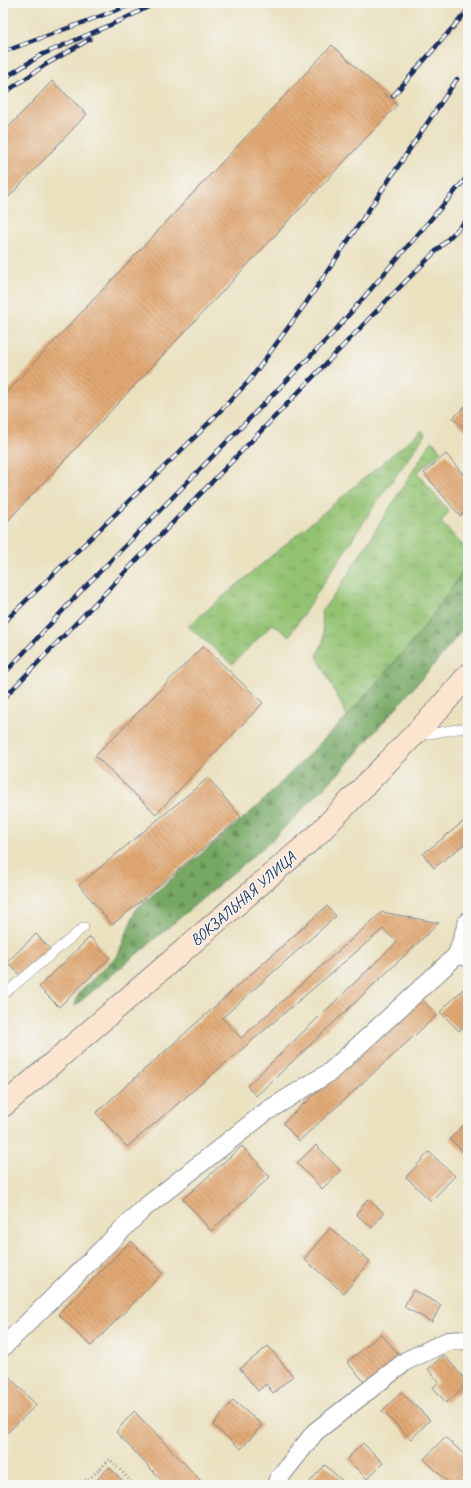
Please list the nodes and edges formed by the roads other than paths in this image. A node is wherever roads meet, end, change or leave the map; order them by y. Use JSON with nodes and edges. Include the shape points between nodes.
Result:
{"nodes":[{"id":1,"x":468,"y":675,"type":"edge"},
{"id":2,"x":468,"y":727,"type":"edge"},
{"id":3,"x":411,"y":738,"type":"junction"},
{"id":4,"x":468,"y":921,"type":"edge"},
{"id":5,"x":84,"y":927,"type":"dead end"},
{"id":6,"x":462,"y":956,"type":"edge"},
{"id":7,"x":3,"y":995,"type":"edge"},
{"id":8,"x":3,"y":1106,"type":"edge"},
{"id":9,"x":468,"y":1340,"type":"edge"},
{"id":10,"x":3,"y":1347,"type":"edge"},
{"id":11,"x":276,"y":1485,"type":"edge"}],
"edges":[{"from":1,"to":3,"type":"street","name":"ВОКЗАЛЬНАЯ УЛИЦА"},
{"from":2,"to":3,"type":"lane"},
{"from":3,"to":8,"type":"street","name":"ВОКЗАЛЬНАЯ УЛИЦА","via":[[316,836]]},
{"from":4,"to":6,"type":"street"},
{"from":5,"to":7,"type":"lane"},
{"from":6,"to":10,"type":"street","via":[[330,1072],[267,1111],[142,1209]]},
{"from":9,"to":11,"type":"street","via":[[448,1341],[406,1361],[315,1432],[278,1478]]}]}
